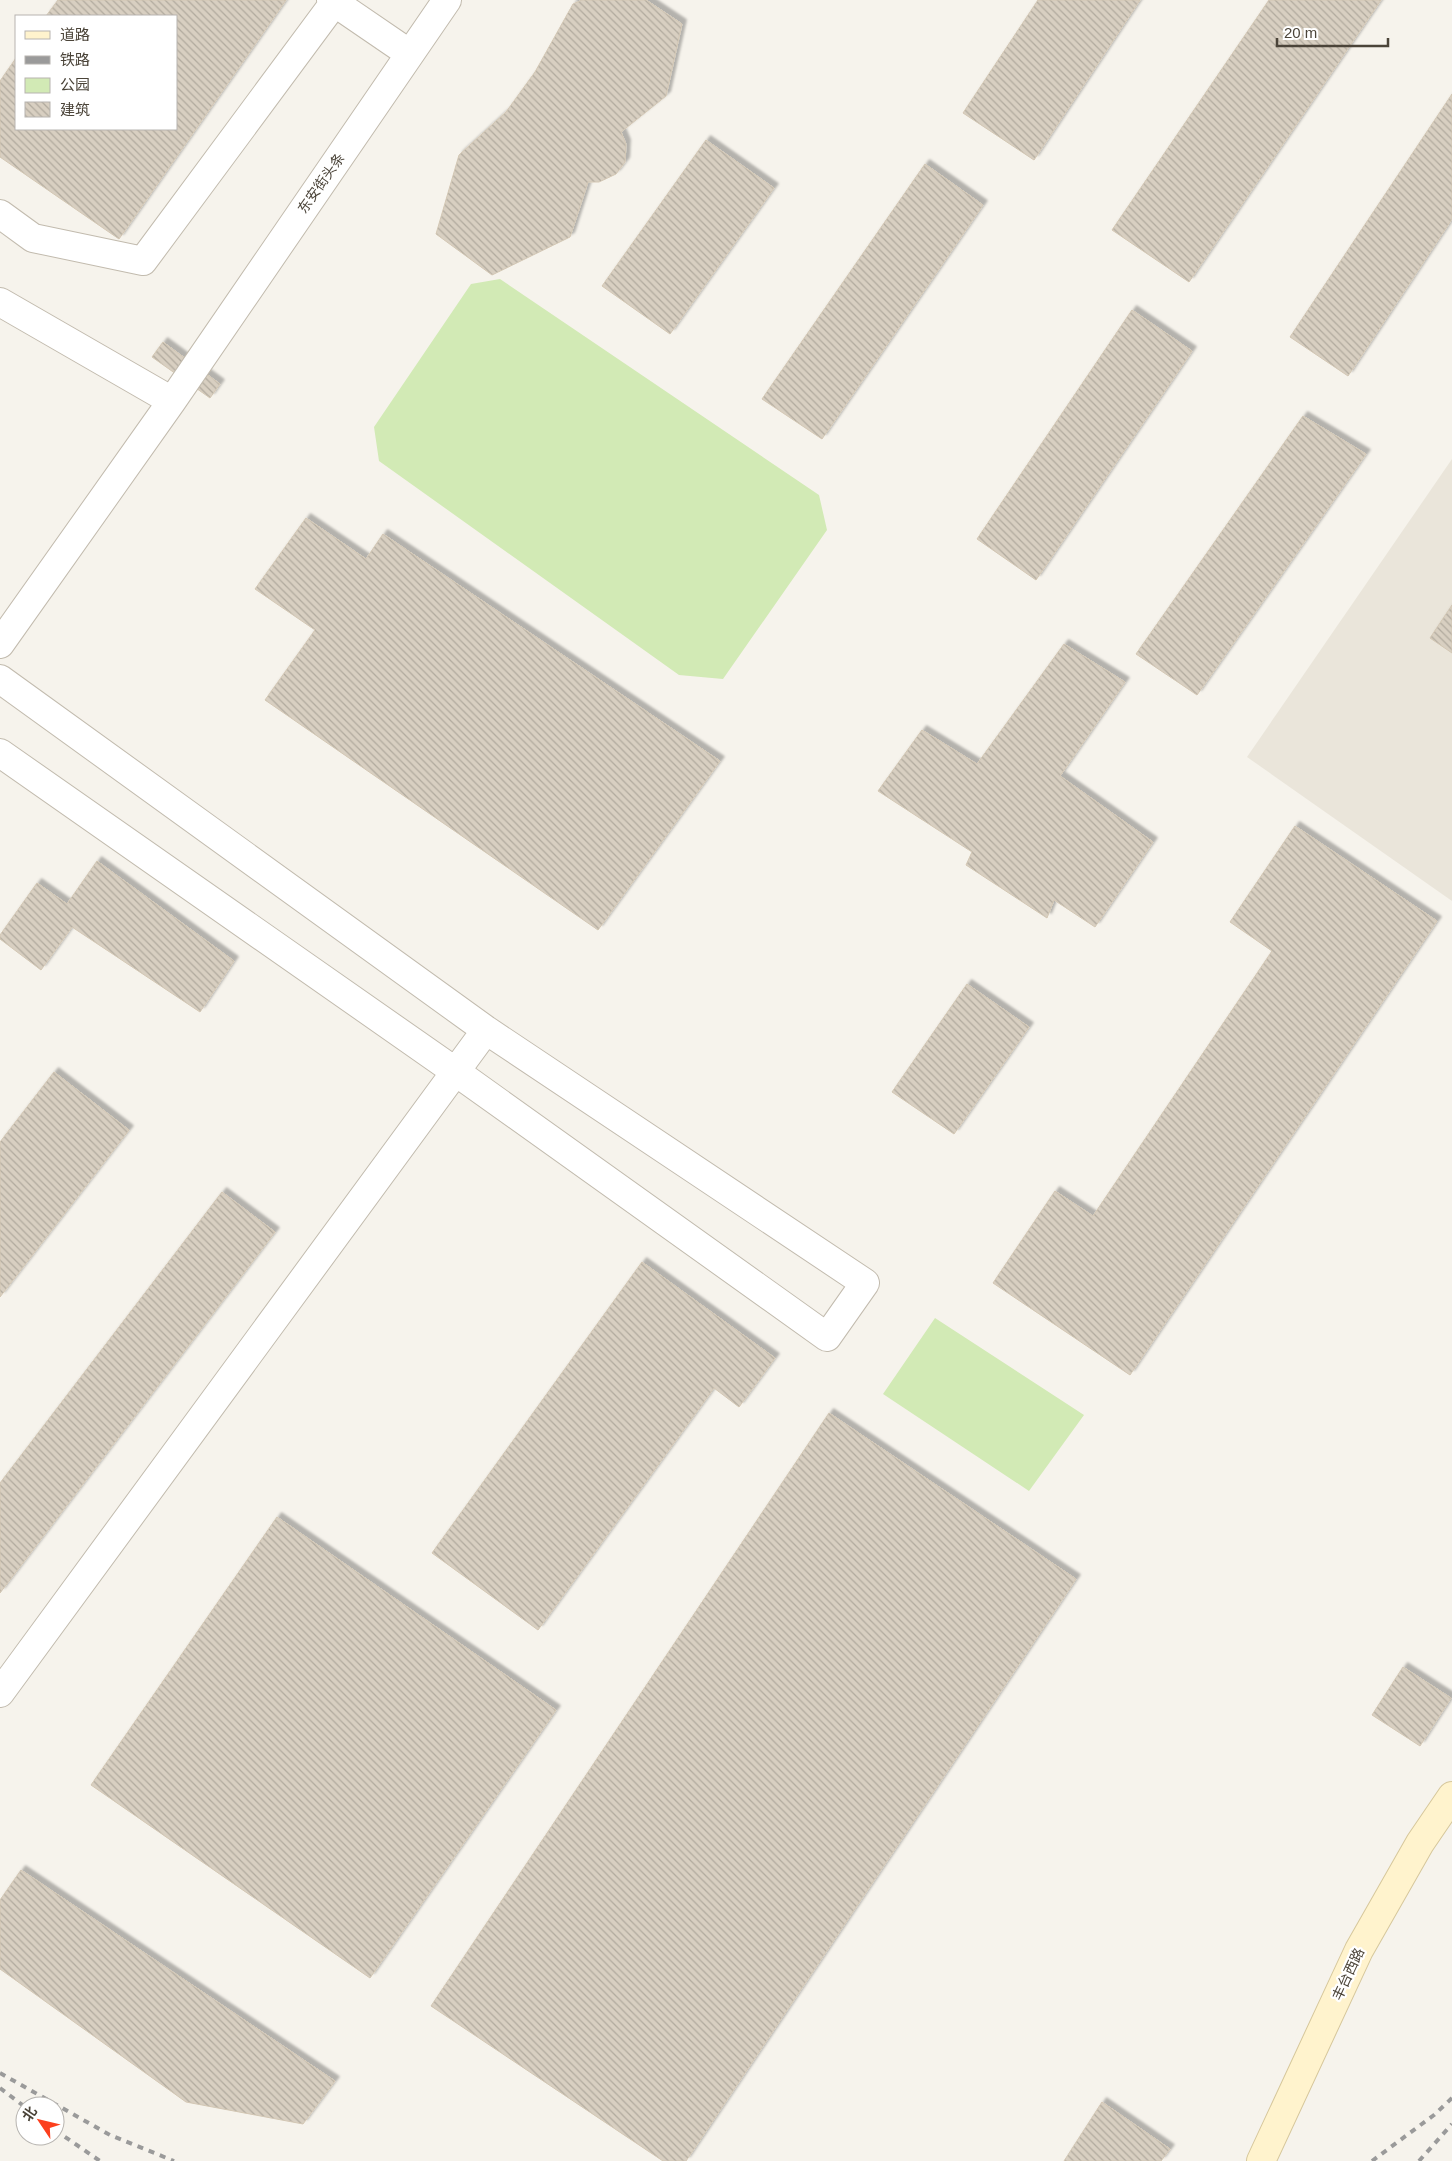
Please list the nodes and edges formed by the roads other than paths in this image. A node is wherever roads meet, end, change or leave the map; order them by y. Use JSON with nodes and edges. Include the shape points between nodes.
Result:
{"nodes":[{"id":1,"x":447,"y":0,"type":"edge"},
{"id":2,"x":333,"y":1,"type":"edge"},
{"id":3,"x":410,"y":54,"type":"junction"},
{"id":4,"x":0,"y":214,"type":"edge"},
{"id":5,"x":0,"y":302,"type":"edge"},
{"id":6,"x":172,"y":400,"type":"junction"},
{"id":7,"x":0,"y":644,"type":"edge"},
{"id":8,"x":0,"y":679,"type":"edge"},
{"id":9,"x":0,"y":753,"type":"edge"},
{"id":10,"x":486,"y":1030,"type":"junction"},
{"id":11,"x":456,"y":1072,"type":"junction"},
{"id":12,"x":0,"y":1693,"type":"edge"},
{"id":13,"x":1452,"y":1796,"type":"edge"},
{"id":14,"x":1261,"y":2161,"type":"edge"}],
"edges":[{"from":1,"to":3,"type":"street","name":"东安街头条"},
{"from":2,"to":3,"type":"street"},
{"from":2,"to":4,"type":"street","via":[[143,261],[33,238]]},
{"from":3,"to":6,"type":"street","name":"东安街头条"},
{"from":5,"to":6,"type":"street"},
{"from":6,"to":7,"type":"street","name":"东安街头条"},
{"from":8,"to":10,"type":"street"},
{"from":9,"to":11,"type":"street"},
{"from":10,"to":11,"type":"street"},
{"from":10,"to":11,"type":"street","via":[[865,1283],[827,1337]]},
{"from":11,"to":12,"type":"street"},
{"from":13,"to":14,"type":"main road","name":"丰台西路","via":[[1420,1843],[1359,1950]]}]}
